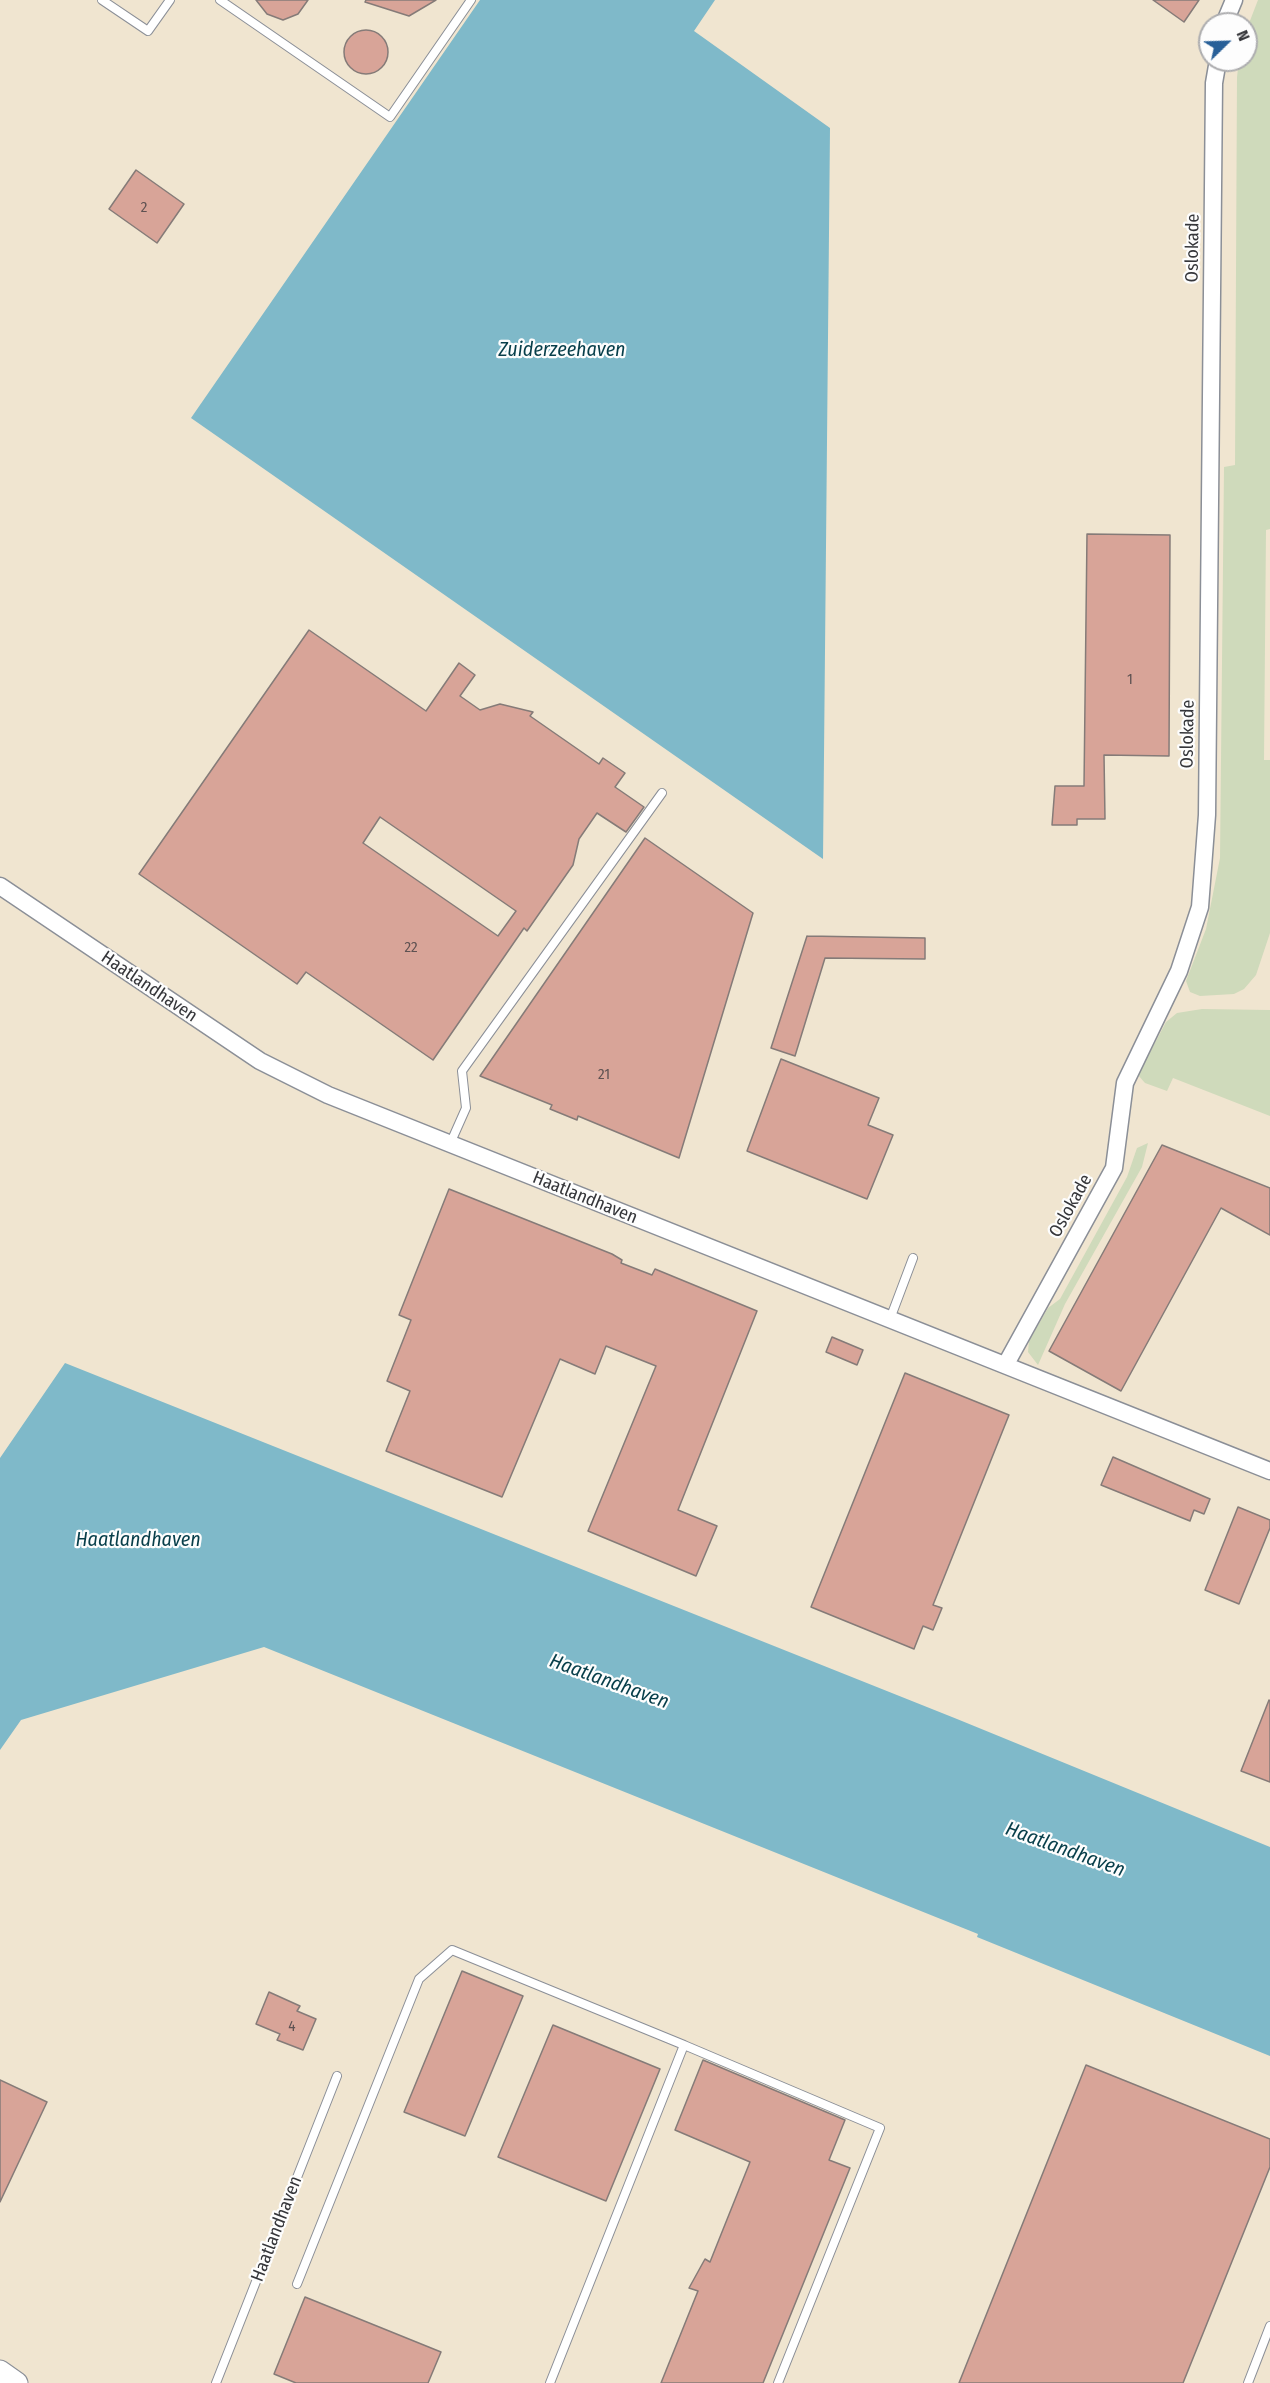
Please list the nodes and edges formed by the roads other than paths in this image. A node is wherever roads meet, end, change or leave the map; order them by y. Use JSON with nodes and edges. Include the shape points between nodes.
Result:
{"nodes":[{"id":1,"x":102,"y":0,"type":"edge"},
{"id":2,"x":170,"y":0,"type":"edge"},
{"id":3,"x":220,"y":0,"type":"edge"},
{"id":4,"x":471,"y":0,"type":"edge"},
{"id":5,"x":1216,"y":72,"type":"edge"},
{"id":6,"x":662,"y":794,"type":"dead end"},
{"id":7,"x":0,"y":886,"type":"edge"},
{"id":8,"x":450,"y":1144,"type":"junction"},
{"id":9,"x":913,"y":1258,"type":"dead end"},
{"id":10,"x":890,"y":1319,"type":"junction"},
{"id":11,"x":1006,"y":1364,"type":"junction"},
{"id":12,"x":1270,"y":1471,"type":"edge"},
{"id":13,"x":684,"y":2045,"type":"junction"},
{"id":14,"x":337,"y":2076,"type":"dead end"},
{"id":15,"x":297,"y":2284,"type":"dead end"},
{"id":16,"x":1270,"y":2326,"type":"edge"},
{"id":17,"x":0,"y":2371,"type":"edge"},
{"id":18,"x":17,"y":2383,"type":"edge"},
{"id":19,"x":216,"y":2383,"type":"edge"},
{"id":20,"x":550,"y":2383,"type":"edge"},
{"id":21,"x":778,"y":2383,"type":"edge"},
{"id":22,"x":1248,"y":2383,"type":"edge"}],
"edges":[{"from":1,"to":2,"type":"lane","via":[[148,31]]},
{"from":3,"to":4,"type":"lane","via":[[390,117]]},
{"from":5,"to":11,"type":"street","name":"Oslokade","via":[[1207,815],[1200,907],[1179,970],[1125,1083],[1114,1168]]},
{"from":6,"to":8,"type":"lane","via":[[462,1071],[466,1108]]},
{"from":7,"to":8,"type":"street","name":"Haatlandhaven","via":[[260,1061],[328,1095]]},
{"from":8,"to":10,"type":"street","name":"Haatlandhaven"},
{"from":9,"to":10,"type":"lane"},
{"from":10,"to":11,"type":"street","name":"Haatlandhaven"},
{"from":11,"to":12,"type":"street","name":"Haatlandhaven"},
{"from":13,"to":15,"type":"lane","via":[[452,1950],[419,1979]]},
{"from":13,"to":20,"type":"lane"},
{"from":13,"to":21,"type":"lane","via":[[880,2128]]},
{"from":14,"to":19,"type":"lane","name":"Haatlandhaven"},
{"from":16,"to":22,"type":"lane"},
{"from":17,"to":18,"type":"street"}]}
